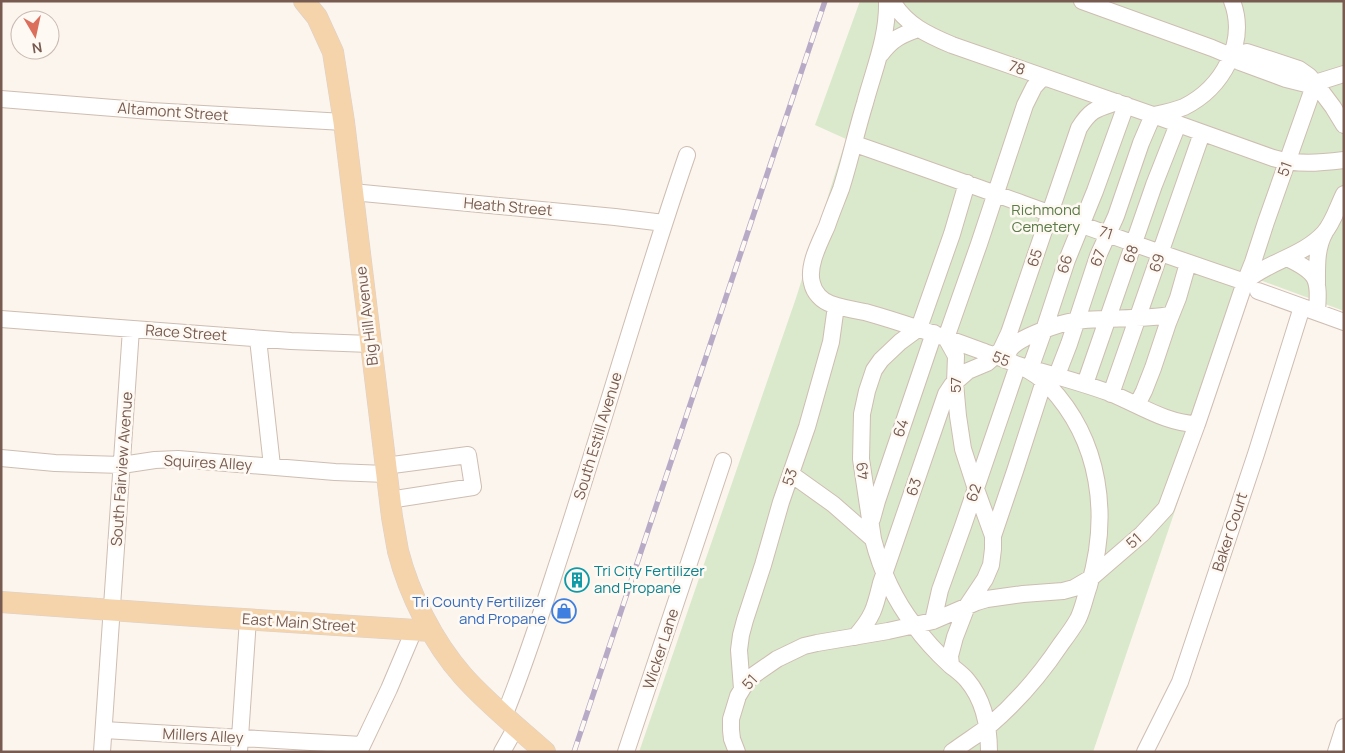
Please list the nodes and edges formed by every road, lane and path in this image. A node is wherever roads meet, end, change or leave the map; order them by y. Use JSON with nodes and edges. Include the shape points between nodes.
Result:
{"nodes":[{"id":1,"x":304,"y":1,"type":"edge"},
{"id":2,"x":887,"y":1,"type":"edge"},
{"id":3,"x":892,"y":1,"type":"edge"},
{"id":4,"x":1082,"y":1,"type":"edge"},
{"id":5,"x":1232,"y":1,"type":"edge"},
{"id":6,"x":918,"y":29,"type":"junction"},
{"id":7,"x":880,"y":56,"type":"junction"},
{"id":8,"x":1231,"y":56,"type":"junction"},
{"id":9,"x":1020,"y":69,"type":"junction"},
{"id":10,"x":1344,"y":74,"type":"edge"},
{"id":11,"x":1043,"y":77,"type":"junction"},
{"id":12,"x":1315,"y":84,"type":"junction"},
{"id":13,"x":1079,"y":90,"type":"junction"},
{"id":14,"x":1,"y":99,"type":"edge"},
{"id":15,"x":1121,"y":104,"type":"junction"},
{"id":16,"x":1025,"y":105,"type":"junction"},
{"id":17,"x":1153,"y":115,"type":"junction"},
{"id":18,"x":344,"y":122,"type":"junction"},
{"id":19,"x":1178,"y":124,"type":"junction"},
{"id":20,"x":1344,"y":125,"type":"edge"},
{"id":21,"x":1080,"y":128,"type":"junction"},
{"id":22,"x":1202,"y":133,"type":"junction"},
{"id":23,"x":855,"y":144,"type":"junction"},
{"id":24,"x":687,"y":155,"type":"dead end"},
{"id":25,"x":1344,"y":160,"type":"edge"},
{"id":26,"x":1287,"y":162,"type":"junction"},
{"id":27,"x":967,"y":183,"type":"junction"},
{"id":28,"x":352,"y":192,"type":"junction"},
{"id":29,"x":996,"y":194,"type":"junction"},
{"id":30,"x":1344,"y":194,"type":"edge"},
{"id":31,"x":1050,"y":214,"type":"junction"},
{"id":32,"x":664,"y":223,"type":"junction"},
{"id":33,"x":1080,"y":225,"type":"junction"},
{"id":34,"x":1325,"y":232,"type":"junction"},
{"id":35,"x":1108,"y":234,"type":"junction"},
{"id":36,"x":1134,"y":244,"type":"junction"},
{"id":37,"x":1161,"y":252,"type":"junction"},
{"id":38,"x":1287,"y":258,"type":"junction"},
{"id":39,"x":1188,"y":263,"type":"junction"},
{"id":40,"x":1317,"y":284,"type":"junction"},
{"id":41,"x":1251,"y":287,"type":"junction"},
{"id":42,"x":836,"y":306,"type":"junction"},
{"id":43,"x":1310,"y":309,"type":"junction"},
{"id":44,"x":1171,"y":316,"type":"junction"},
{"id":45,"x":1138,"y":318,"type":"junction"},
{"id":46,"x":1,"y":319,"type":"edge"},
{"id":47,"x":1108,"y":319,"type":"junction"},
{"id":48,"x":1076,"y":320,"type":"junction"},
{"id":49,"x":1344,"y":322,"type":"edge"},
{"id":50,"x":131,"y":328,"type":"junction"},
{"id":51,"x":1044,"y":330,"type":"junction"},
{"id":52,"x":933,"y":333,"type":"junction"},
{"id":53,"x":258,"y":339,"type":"junction"},
{"id":54,"x":370,"y":344,"type":"junction"},
{"id":55,"x":1012,"y":363,"type":"junction"},
{"id":56,"x":1050,"y":378,"type":"junction"},
{"id":57,"x":955,"y":383,"type":"junction"},
{"id":58,"x":1085,"y":384,"type":"junction"},
{"id":59,"x":1111,"y":394,"type":"junction"},
{"id":60,"x":1137,"y":405,"type":"junction"},
{"id":61,"x":1197,"y":424,"type":"junction"},
{"id":62,"x":1,"y":458,"type":"edge"},
{"id":63,"x":723,"y":461,"type":"dead end"},
{"id":64,"x":122,"y":465,"type":"junction"},
{"id":65,"x":272,"y":466,"type":"junction"},
{"id":66,"x":385,"y":470,"type":"junction"},
{"id":67,"x":791,"y":474,"type":"junction"},
{"id":68,"x":976,"y":489,"type":"junction"},
{"id":69,"x":389,"y":500,"type":"junction"},
{"id":70,"x":872,"y":531,"type":"junction"},
{"id":71,"x":993,"y":536,"type":"junction"},
{"id":72,"x":885,"y":573,"type":"junction"},
{"id":73,"x":1091,"y":578,"type":"junction"},
{"id":74,"x":1,"y":602,"type":"edge"},
{"id":75,"x":967,"y":606,"type":"junction"},
{"id":76,"x":112,"y":610,"type":"junction"},
{"id":77,"x":248,"y":620,"type":"junction"},
{"id":78,"x":933,"y":621,"type":"junction"},
{"id":79,"x":914,"y":625,"type":"junction"},
{"id":80,"x":422,"y":631,"type":"junction"},
{"id":81,"x":855,"y":637,"type":"junction"},
{"id":82,"x":740,"y":648,"type":"junction"},
{"id":83,"x":777,"y":659,"type":"junction"},
{"id":84,"x":951,"y":665,"type":"junction"},
{"id":85,"x":742,"y":689,"type":"junction"},
{"id":86,"x":510,"y":721,"type":"junction"},
{"id":87,"x":988,"y":727,"type":"junction"},
{"id":88,"x":1344,"y":728,"type":"edge"},
{"id":89,"x":104,"y":730,"type":"junction"},
{"id":90,"x":239,"y":745,"type":"edge"},
{"id":91,"x":361,"y":749,"type":"edge"},
{"id":92,"x":102,"y":752,"type":"edge"},
{"id":93,"x":502,"y":752,"type":"edge"},
{"id":94,"x":545,"y":752,"type":"edge"},
{"id":95,"x":626,"y":752,"type":"edge"},
{"id":96,"x":737,"y":752,"type":"edge"},
{"id":97,"x":952,"y":752,"type":"edge"},
{"id":98,"x":989,"y":752,"type":"edge"},
{"id":99,"x":1145,"y":752,"type":"edge"},
{"id":100,"x":1336,"y":752,"type":"edge"}],
"edges":[{"from":1,"to":18,"type":"main road","name":"Big Hill Avenue","via":[[317,17],[333,52]]},
{"from":2,"to":7,"type":"street","name":"55"},
{"from":3,"to":6,"type":"street","name":"78","via":[[904,18]]},
{"from":4,"to":8,"type":"street"},
{"from":5,"to":8,"type":"street","via":[[1237,29]]},
{"from":6,"to":7,"type":"street","name":"55","via":[[894,39]]},
{"from":6,"to":9,"type":"street","name":"78"},
{"from":7,"to":23,"type":"street","name":"55"},
{"from":8,"to":12,"type":"street","via":[[1247,52],[1299,69]]},
{"from":8,"to":17,"type":"street","via":[[1213,85],[1194,100],[1184,107]]},
{"from":9,"to":11,"type":"street","name":"78"},
{"from":9,"to":16,"type":"street","via":[[1028,84]]},
{"from":10,"to":12,"type":"street"},
{"from":11,"to":13,"type":"street","name":"78"},
{"from":11,"to":16,"type":"street"},
{"from":12,"to":20,"type":"street"},
{"from":12,"to":26,"type":"street","name":"51"},
{"from":13,"to":15,"type":"street","name":"78"},
{"from":13,"to":21,"type":"street","name":"65","via":[[1082,103]]},
{"from":14,"to":18,"type":"street","name":"Altamont Street"},
{"from":15,"to":17,"type":"street","name":"78"},
{"from":15,"to":21,"type":"street","name":"65","via":[[1095,109],[1086,116]]},
{"from":15,"to":33,"type":"street","name":"66","via":[[1095,191]]},
{"from":16,"to":29,"type":"street"},
{"from":17,"to":19,"type":"street","name":"78"},
{"from":17,"to":35,"type":"street","name":"67"},
{"from":18,"to":28,"type":"main road","name":"Big Hill Avenue"},
{"from":19,"to":22,"type":"street","name":"78"},
{"from":19,"to":36,"type":"street","name":"68"},
{"from":21,"to":31,"type":"street","name":"65"},
{"from":22,"to":26,"type":"street","name":"78"},
{"from":22,"to":37,"type":"street","name":"69"},
{"from":23,"to":27,"type":"street","name":"71"},
{"from":23,"to":42,"type":"street","name":"55","via":[[810,275],[817,294]]},
{"from":24,"to":32,"type":"street","name":"South Estill Avenue"},
{"from":25,"to":26,"type":"street","name":"78","via":[[1316,164]]},
{"from":26,"to":41,"type":"street","name":"51","via":[[1253,262]]},
{"from":27,"to":29,"type":"street","name":"71"},
{"from":27,"to":52,"type":"street","via":[[952,234]]},
{"from":28,"to":32,"type":"street","name":"Heath Street"},
{"from":28,"to":54,"type":"main road","name":"Big Hill Avenue"},
{"from":29,"to":31,"type":"street","name":"71"},
{"from":29,"to":52,"type":"street","via":[[979,244]]},
{"from":30,"to":34,"type":"street"},
{"from":31,"to":33,"type":"street","name":"71"},
{"from":31,"to":55,"type":"street","name":"65","via":[[1001,350]]},
{"from":32,"to":86,"type":"street","name":"South Estill Avenue","via":[[528,652]]},
{"from":33,"to":35,"type":"street","name":"71"},
{"from":33,"to":51,"type":"street","name":"66"},
{"from":34,"to":38,"type":"street"},
{"from":34,"to":40,"type":"street","name":"Baker Court","via":[[1319,246]]},
{"from":35,"to":36,"type":"street","name":"71"},
{"from":35,"to":48,"type":"street","name":"67"},
{"from":36,"to":37,"type":"street","name":"71"},
{"from":36,"to":47,"type":"street","name":"68"},
{"from":37,"to":39,"type":"street","name":"71"},
{"from":37,"to":45,"type":"street","name":"69"},
{"from":38,"to":40,"type":"street","via":[[1310,271]]},
{"from":38,"to":41,"type":"street","via":[[1254,274]]},
{"from":39,"to":41,"type":"street","name":"71"},
{"from":39,"to":44,"type":"street"},
{"from":40,"to":43,"type":"street","name":"Baker Court"},
{"from":41,"to":43,"type":"street","name":"71"},
{"from":41,"to":61,"type":"street","name":"51"},
{"from":42,"to":52,"type":"street","name":"55"},
{"from":42,"to":67,"type":"street","name":"53","via":[[831,342]]},
{"from":43,"to":49,"type":"street","name":"71"},
{"from":43,"to":99,"type":"street","name":"Baker Court","via":[[1256,454],[1180,682]]},
{"from":44,"to":45,"type":"street","name":"63"},
{"from":44,"to":60,"type":"street"},
{"from":45,"to":47,"type":"street","name":"63"},
{"from":45,"to":59,"type":"street","name":"69"},
{"from":46,"to":50,"type":"street","name":"Race Street"},
{"from":47,"to":48,"type":"street","name":"63"},
{"from":47,"to":58,"type":"street","name":"68"},
{"from":48,"to":51,"type":"street","name":"63"},
{"from":48,"to":56,"type":"street","name":"67","via":[[1069,344]]},
{"from":50,"to":53,"type":"street","name":"Race Street"},
{"from":50,"to":64,"type":"street","name":"South Fairview Avenue"},
{"from":51,"to":55,"type":"street","name":"66"},
{"from":51,"to":55,"type":"street","name":"63","via":[[1014,344],[1009,350]]},
{"from":52,"to":55,"type":"street","name":"55"},
{"from":52,"to":57,"type":"street","name":"57","via":[[956,356]]},
{"from":52,"to":70,"type":"street","name":"64","via":[[877,501]]},
{"from":52,"to":70,"type":"street","name":"49","via":[[900,342],[874,370],[867,391],[862,414],[861,459]]},
{"from":53,"to":54,"type":"street","name":"Race Street"},
{"from":53,"to":65,"type":"street"},
{"from":54,"to":66,"type":"main road","name":"Big Hill Avenue"},
{"from":55,"to":56,"type":"street","name":"55"},
{"from":55,"to":57,"type":"street","name":"63","via":[[987,363]]},
{"from":55,"to":68,"type":"street","name":"62"},
{"from":56,"to":58,"type":"street","name":"55"},
{"from":56,"to":71,"type":"street","name":"67"},
{"from":56,"to":73,"type":"street","via":[[1081,432],[1098,488],[1100,532]]},
{"from":57,"to":68,"type":"street","name":"57","via":[[964,450]]},
{"from":57,"to":72,"type":"street","name":"63","via":[[941,405]]},
{"from":58,"to":59,"type":"street","name":"55"},
{"from":59,"to":60,"type":"street","name":"55"},
{"from":60,"to":61,"type":"street","name":"55","via":[[1179,422]]},
{"from":61,"to":73,"type":"street","name":"51","via":[[1166,508],[1142,534]]},
{"from":62,"to":64,"type":"street","name":"Squires Alley"},
{"from":63,"to":95,"type":"street","name":"Wicker Lane"},
{"from":64,"to":65,"type":"street","name":"Squires Alley","via":[[178,459]]},
{"from":64,"to":76,"type":"street","name":"South Fairview Avenue"},
{"from":65,"to":66,"type":"street","name":"Squires Alley","via":[[335,472]]},
{"from":66,"to":69,"type":"main road","name":"Big Hill Avenue"},
{"from":66,"to":69,"type":"street","name":"Squires Alley","via":[[468,455],[473,487]]},
{"from":67,"to":70,"type":"street"},
{"from":67,"to":82,"type":"street","name":"53","via":[[745,620]]},
{"from":68,"to":71,"type":"street","name":"57"},
{"from":68,"to":78,"type":"street","name":"62","via":[[940,590]]},
{"from":69,"to":80,"type":"main road","name":"Big Hill Avenue","via":[[398,551]]},
{"from":70,"to":72,"type":"street","name":"49"},
{"from":71,"to":75,"type":"street","name":"57","via":[[985,579]]},
{"from":72,"to":79,"type":"street","name":"49","via":[[896,598]]},
{"from":72,"to":81,"type":"street","name":"63","via":[[870,619]]},
{"from":73,"to":75,"type":"street","name":"51","via":[[1063,591],[996,598]]},
{"from":73,"to":87,"type":"street","via":[[1077,620],[1061,644],[1036,678]]},
{"from":74,"to":76,"type":"main road","name":"East Main Street"},
{"from":75,"to":78,"type":"street","name":"51"},
{"from":75,"to":84,"type":"street","name":"57","via":[[951,649]]},
{"from":76,"to":77,"type":"main road","name":"East Main Street"},
{"from":76,"to":89,"type":"street","name":"South Fairview Avenue"},
{"from":77,"to":80,"type":"main road","name":"East Main Street"},
{"from":77,"to":90,"type":"street"},
{"from":78,"to":79,"type":"street","name":"51"},
{"from":79,"to":81,"type":"street","name":"51"},
{"from":79,"to":84,"type":"street","name":"49"},
{"from":80,"to":86,"type":"main road"},
{"from":80,"to":91,"type":"street","name":"Millers Alley","via":[[389,689]]},
{"from":81,"to":83,"type":"street","name":"51","via":[[804,646]]},
{"from":82,"to":83,"type":"street","via":[[760,661]]},
{"from":82,"to":85,"type":"street","name":"53"},
{"from":83,"to":85,"type":"street","name":"51","via":[[751,677]]},
{"from":84,"to":87,"type":"street","name":"49","via":[[968,680],[980,700]]},
{"from":85,"to":96,"type":"street","name":"51","via":[[732,719],[732,738]]},
{"from":86,"to":93,"type":"street","name":"South Estill Avenue"},
{"from":86,"to":94,"type":"main road"},
{"from":87,"to":97,"type":"street"},
{"from":87,"to":98,"type":"street","name":"49"},
{"from":88,"to":100,"type":"street"},
{"from":89,"to":90,"type":"street","name":"Millers Alley"},
{"from":89,"to":92,"type":"street","name":"South Fairview Avenue"},
{"from":90,"to":91,"type":"street","name":"Millers Alley"}]}
